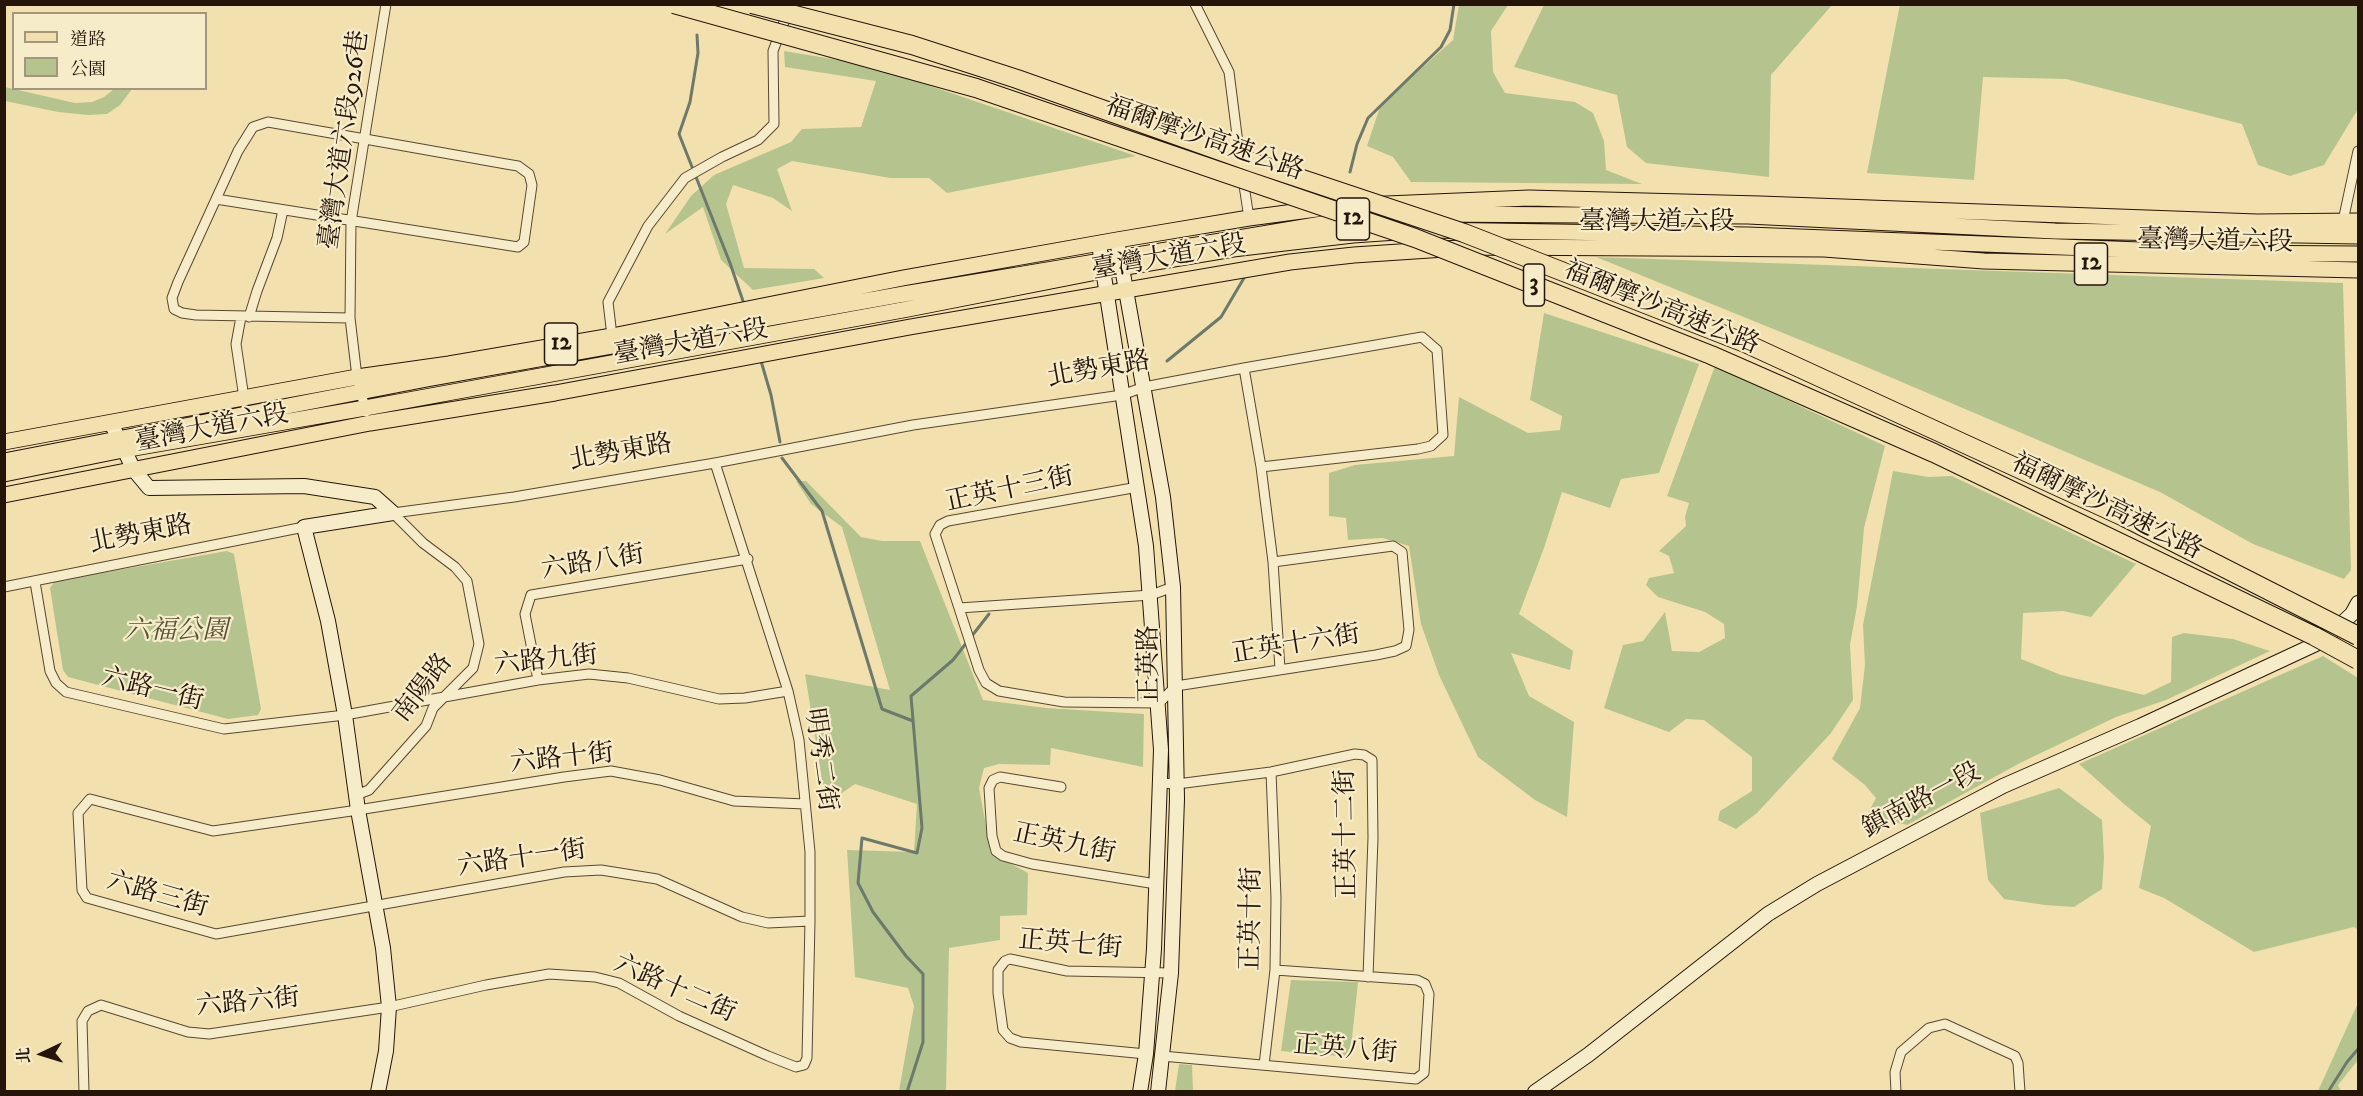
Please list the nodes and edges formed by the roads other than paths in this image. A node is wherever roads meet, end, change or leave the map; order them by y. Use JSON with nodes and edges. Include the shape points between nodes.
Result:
{"nodes":[{"id":1,"x":386,"y":4,"type":"edge"},
{"id":2,"x":674,"y":4,"type":"edge"},
{"id":3,"x":752,"y":4,"type":"edge"},
{"id":4,"x":791,"y":4,"type":"edge"},
{"id":5,"x":1195,"y":4,"type":"edge"},
{"id":6,"x":365,"y":139,"type":"junction"},
{"id":7,"x":2358,"y":151,"type":"edge"},
{"id":8,"x":216,"y":199,"type":"junction"},
{"id":9,"x":283,"y":210,"type":"junction"},
{"id":10,"x":1249,"y":218,"type":"junction"},
{"id":11,"x":2351,"y":221,"type":"edge"},
{"id":12,"x":351,"y":222,"type":"junction"},
{"id":13,"x":2358,"y":236,"type":"edge"},
{"id":14,"x":1117,"y":240,"type":"junction"},
{"id":15,"x":1099,"y":244,"type":"junction"},
{"id":16,"x":2358,"y":254,"type":"edge"},
{"id":17,"x":1121,"y":262,"type":"junction"},
{"id":18,"x":1102,"y":265,"type":"junction"},
{"id":19,"x":2358,"y":270,"type":"edge"},
{"id":20,"x":1126,"y":291,"type":"junction"},
{"id":21,"x":1106,"y":295,"type":"junction"},
{"id":22,"x":245,"y":317,"type":"junction"},
{"id":23,"x":350,"y":318,"type":"junction"},
{"id":24,"x":612,"y":336,"type":"junction"},
{"id":25,"x":1244,"y":368,"type":"junction"},
{"id":26,"x":357,"y":377,"type":"junction"},
{"id":27,"x":1144,"y":387,"type":"junction"},
{"id":28,"x":362,"y":393,"type":"junction"},
{"id":29,"x":1122,"y":395,"type":"junction"},
{"id":30,"x":244,"y":398,"type":"junction"},
{"id":31,"x":365,"y":408,"type":"junction"},
{"id":32,"x":111,"y":423,"type":"junction"},
{"id":33,"x":370,"y":423,"type":"junction"},
{"id":34,"x":4,"y":442,"type":"edge"},
{"id":35,"x":121,"y":444,"type":"junction"},
{"id":36,"x":4,"y":461,"type":"edge"},
{"id":37,"x":715,"y":463,"type":"junction"},
{"id":38,"x":1261,"y":467,"type":"junction"},
{"id":39,"x":134,"y":470,"type":"junction"},
{"id":40,"x":4,"y":474,"type":"edge"},
{"id":41,"x":1138,"y":487,"type":"junction"},
{"id":42,"x":4,"y":495,"type":"edge"},
{"id":43,"x":393,"y":513,"type":"junction"},
{"id":44,"x":304,"y":527,"type":"junction"},
{"id":45,"x":748,"y":559,"type":"junction"},
{"id":46,"x":1273,"y":562,"type":"junction"},
{"id":47,"x":34,"y":582,"type":"junction"},
{"id":48,"x":4,"y":587,"type":"edge"},
{"id":49,"x":1173,"y":587,"type":"junction"},
{"id":50,"x":1150,"y":595,"type":"junction"},
{"id":51,"x":2358,"y":603,"type":"edge"},
{"id":52,"x":959,"y":608,"type":"junction"},
{"id":53,"x":2358,"y":636,"type":"edge"},
{"id":54,"x":2358,"y":660,"type":"edge"},
{"id":55,"x":1280,"y":669,"type":"junction"},
{"id":56,"x":538,"y":680,"type":"junction"},
{"id":57,"x":1176,"y":686,"type":"junction"},
{"id":58,"x":788,"y":691,"type":"junction"},
{"id":59,"x":445,"y":696,"type":"junction"},
{"id":60,"x":1159,"y":703,"type":"junction"},
{"id":61,"x":345,"y":715,"type":"junction"},
{"id":62,"x":1271,"y":772,"type":"junction"},
{"id":63,"x":1161,"y":783,"type":"junction"},
{"id":64,"x":1177,"y":784,"type":"junction"},
{"id":65,"x":1061,"y":787,"type":"dead end"},
{"id":66,"x":356,"y":795,"type":"junction"},
{"id":67,"x":805,"y":804,"type":"junction"},
{"id":68,"x":358,"y":810,"type":"junction"},
{"id":69,"x":1156,"y":884,"type":"junction"},
{"id":70,"x":376,"y":904,"type":"junction"},
{"id":71,"x":810,"y":921,"type":"junction"},
{"id":72,"x":1275,"y":970,"type":"junction"},
{"id":73,"x":1151,"y":973,"type":"junction"},
{"id":74,"x":1172,"y":973,"type":"junction"},
{"id":75,"x":1368,"y":977,"type":"junction"},
{"id":76,"x":389,"y":1007,"type":"junction"},
{"id":77,"x":1146,"y":1054,"type":"junction"},
{"id":78,"x":1162,"y":1056,"type":"junction"},
{"id":79,"x":1264,"y":1065,"type":"junction"},
{"id":80,"x":796,"y":1067,"type":"joint"},
{"id":81,"x":84,"y":1092,"type":"edge"},
{"id":82,"x":378,"y":1092,"type":"edge"},
{"id":83,"x":1140,"y":1092,"type":"edge"},
{"id":84,"x":1158,"y":1092,"type":"edge"},
{"id":85,"x":1535,"y":1092,"type":"edge"},
{"id":86,"x":1896,"y":1092,"type":"edge"},
{"id":87,"x":2020,"y":1092,"type":"edge"}],
"edges":[{"from":1,"to":6,"type":"street","name":"臺灣大道六段926巷"},
{"from":2,"to":54,"type":"highway","name":"福爾摩沙高速公路","number":"3","bridge":true,"via":[[976,88],[1426,243],[1711,355],[1923,448]]},
{"from":3,"to":53,"type":"highway","name":"福爾摩沙高速公路","number":"3","bridge":true,"via":[[912,45],[1017,78],[1464,233],[1745,343],[2124,517]]},
{"from":4,"to":24,"type":"street","via":[[772,51],[774,124],[758,140],[685,178],[648,226],[608,302]]},
{"from":5,"to":10,"type":"street","via":[[1228,72]]},
{"from":6,"to":8,"type":"street","via":[[261,123],[253,126]]},
{"from":6,"to":12,"type":"street","name":"臺灣大道六段926巷"},
{"from":6,"to":12,"type":"street","via":[[519,166],[529,174],[531,185],[524,243],[518,247]]},
{"from":7,"to":11,"type":"street"},
{"from":8,"to":9,"type":"street"},
{"from":8,"to":22,"type":"street","via":[[178,282],[172,298],[174,309],[196,315]]},
{"from":9,"to":12,"type":"street"},
{"from":9,"to":22,"type":"street","via":[[277,238]]},
{"from":10,"to":11,"type":"main road","name":"臺灣大道六段","number":"12","via":[[1339,206],[1529,198],[2246,222]]},
{"from":10,"to":14,"type":"main road","name":"臺灣大道六段","number":"12"},
{"from":12,"to":23,"type":"street","name":"臺灣大道六段926巷"},
{"from":13,"to":17,"type":"main road","name":"臺灣大道六段","number":"12","via":[[2055,231],[1748,216],[1425,214],[1352,219]]},
{"from":14,"to":15,"type":"main road","name":"臺灣大道六段","number":"12"},
{"from":14,"to":17,"type":"street","name":"正英路"},
{"from":15,"to":18,"type":"street","name":"正英路"},
{"from":15,"to":24,"type":"main road","name":"臺灣大道六段","number":"12"},
{"from":16,"to":17,"type":"main road","name":"臺灣大道六段","number":"12","via":[[2218,253],[1748,235],[1426,230]]},
{"from":17,"to":18,"type":"main road","name":"臺灣大道六段","number":"12"},
{"from":17,"to":20,"type":"street","name":"正英路"},
{"from":18,"to":21,"type":"street","name":"正英路"},
{"from":18,"to":28,"type":"main road","name":"臺灣大道六段","number":"12"},
{"from":18,"to":31,"type":"main road","name":"臺灣大道六段","number":"12","via":[[897,311]]},
{"from":19,"to":20,"type":"main road","name":"臺灣大道六段","number":"12","via":[[1984,261],[1824,249],[1475,247],[1301,261]]},
{"from":20,"to":21,"type":"main road","name":"臺灣大道六段","number":"12"},
{"from":20,"to":27,"type":"street","name":"正英路"},
{"from":21,"to":29,"type":"street","name":"正英路"},
{"from":21,"to":33,"type":"main road","name":"臺灣大道六段","number":"12"},
{"from":22,"to":23,"type":"street"},
{"from":22,"to":30,"type":"street","via":[[236,344]]},
{"from":23,"to":26,"type":"street","name":"臺灣大道六段926巷"},
{"from":24,"to":26,"type":"main road","name":"臺灣大道六段","number":"12"},
{"from":25,"to":27,"type":"street","name":"北勢東路"},
{"from":25,"to":38,"type":"street"},
{"from":25,"to":38,"type":"street","name":"北勢東路","via":[[1422,337],[1437,350],[1443,435],[1431,446]]},
{"from":26,"to":28,"type":"street","name":"臺灣大道六段926巷"},
{"from":26,"to":30,"type":"main road","name":"臺灣大道六段","number":"12"},
{"from":27,"to":29,"type":"street","name":"北勢東路"},
{"from":27,"to":49,"type":"street","name":"正英路"},
{"from":28,"to":31,"type":"street","name":"臺灣大道六段926巷"},
{"from":28,"to":35,"type":"main road","name":"臺灣大道六段","number":"12"},
{"from":29,"to":37,"type":"street","name":"北勢東路","via":[[913,425]]},
{"from":29,"to":41,"type":"street","name":"正英路"},
{"from":30,"to":32,"type":"main road","name":"臺灣大道六段","number":"12"},
{"from":31,"to":33,"type":"street","name":"臺灣大道六段926巷"},
{"from":31,"to":35,"type":"main road","name":"臺灣大道六段","number":"12"},
{"from":32,"to":34,"type":"main road","name":"臺灣大道六段","number":"12"},
{"from":32,"to":35,"type":"street"},
{"from":33,"to":39,"type":"main road","name":"臺灣大道六段","number":"12"},
{"from":35,"to":36,"type":"main road","name":"臺灣大道六段","number":"12"},
{"from":35,"to":39,"type":"street"},
{"from":35,"to":40,"type":"main road","name":"臺灣大道六段","number":"12"},
{"from":37,"to":43,"type":"street","name":"北勢東路"},
{"from":37,"to":45,"type":"street","name":"明秀二街"},
{"from":38,"to":46,"type":"street"},
{"from":39,"to":42,"type":"main road","name":"臺灣大道六段","number":"12"},
{"from":39,"to":43,"type":"street","via":[[149,488],[304,486],[375,497]]},
{"from":41,"to":50,"type":"street","name":"正英路"},
{"from":41,"to":52,"type":"street","name":"正英十三街","via":[[940,525],[935,534]]},
{"from":43,"to":44,"type":"street","name":"北勢東路"},
{"from":43,"to":59,"type":"street","name":"南陽路","via":[[466,581],[479,644],[473,668]]},
{"from":44,"to":47,"type":"street","name":"北勢東路"},
{"from":44,"to":61,"type":"street","via":[[328,621]]},
{"from":45,"to":56,"type":"street","name":"六路八街","via":[[531,595],[525,614]]},
{"from":45,"to":58,"type":"street","name":"明秀二街"},
{"from":46,"to":55,"type":"street"},
{"from":46,"to":55,"type":"street","name":"正英十六街","via":[[1393,546],[1402,552],[1409,630],[1406,646],[1395,651]]},
{"from":47,"to":48,"type":"street","name":"北勢東路"},
{"from":47,"to":61,"type":"street","name":"六路一街","via":[[50,671],[66,692],[224,729]]},
{"from":49,"to":50,"type":"street"},
{"from":49,"to":57,"type":"street","name":"正英路"},
{"from":50,"to":52,"type":"street"},
{"from":50,"to":60,"type":"street","name":"正英路"},
{"from":51,"to":85,"type":"street","name":"鎮南路一段","via":[[2352,614],[2316,644],[2003,786],[1817,884],[1768,914]]},
{"from":52,"to":60,"type":"street","via":[[979,670],[986,683],[999,691],[1064,702]]},
{"from":55,"to":57,"type":"street","name":"正英十六街"},
{"from":56,"to":58,"type":"street","name":"六路九街","via":[[590,674],[628,678],[719,699]]},
{"from":56,"to":59,"type":"street","name":"六路九街"},
{"from":57,"to":60,"type":"street"},
{"from":57,"to":64,"type":"street","name":"正英路"},
{"from":58,"to":67,"type":"street","name":"明秀二街"},
{"from":59,"to":61,"type":"street","name":"六路九街"},
{"from":59,"to":66,"type":"street","name":"南陽路","via":[[403,754],[369,790]]},
{"from":60,"to":63,"type":"street","name":"正英路"},
{"from":61,"to":66,"type":"street"},
{"from":62,"to":64,"type":"street","name":"正英十二街"},
{"from":62,"to":72,"type":"street","name":"正英十街"},
{"from":62,"to":75,"type":"street","name":"正英十二街","via":[[1355,754],[1372,760]]},
{"from":63,"to":64,"type":"street","name":"正英十二街"},
{"from":63,"to":69,"type":"street","name":"正英路"},
{"from":64,"to":74,"type":"street","name":"正英路"},
{"from":65,"to":69,"type":"street","name":"正英九街","via":[[1000,777],[993,780],[989,788],[996,851],[1032,864]]},
{"from":66,"to":68,"type":"street"},
{"from":67,"to":68,"type":"street","name":"六路十街","via":[[734,801],[611,771]]},
{"from":67,"to":71,"type":"street","name":"明秀二街"},
{"from":68,"to":70,"type":"street"},
{"from":68,"to":70,"type":"street","name":"六路三街","via":[[213,831],[90,799],[78,813],[82,890],[87,898],[216,934]]},
{"from":69,"to":73,"type":"street","name":"正英路"},
{"from":70,"to":71,"type":"street","name":"六路十一街","via":[[564,872],[601,870],[657,879],[742,917],[768,923]]},
{"from":70,"to":76,"type":"street"},
{"from":71,"to":80,"type":"street","name":"明秀二街","via":[[807,1058],[804,1065]]},
{"from":72,"to":75,"type":"street","name":"正英八街"},
{"from":72,"to":79,"type":"street","name":"正英十街"},
{"from":73,"to":74,"type":"street","name":"正英七街"},
{"from":73,"to":77,"type":"street","name":"正英路"},
{"from":73,"to":77,"type":"street","name":"正英七街","via":[[1067,971],[1010,959],[998,970],[1003,1030],[1010,1038]]},
{"from":74,"to":78,"type":"street","name":"正英路"},
{"from":75,"to":79,"type":"street","name":"正英八街","via":[[1425,984],[1430,994],[1424,1073],[1416,1079]]},
{"from":76,"to":80,"type":"street","name":"六路十二街","via":[[549,974],[595,977],[619,983],[679,1016]]},
{"from":76,"to":81,"type":"street","name":"六路六街","via":[[209,1034],[188,1032],[101,1005],[88,1011],[82,1021]]},
{"from":76,"to":82,"type":"street"},
{"from":77,"to":83,"type":"street","name":"正英路"},
{"from":78,"to":79,"type":"street","name":"正英八街"},
{"from":78,"to":84,"type":"street","name":"正英路"},
{"from":86,"to":87,"type":"street","via":[[1895,1072],[1901,1052],[1929,1028],[1945,1024],[2015,1056]]}]}
